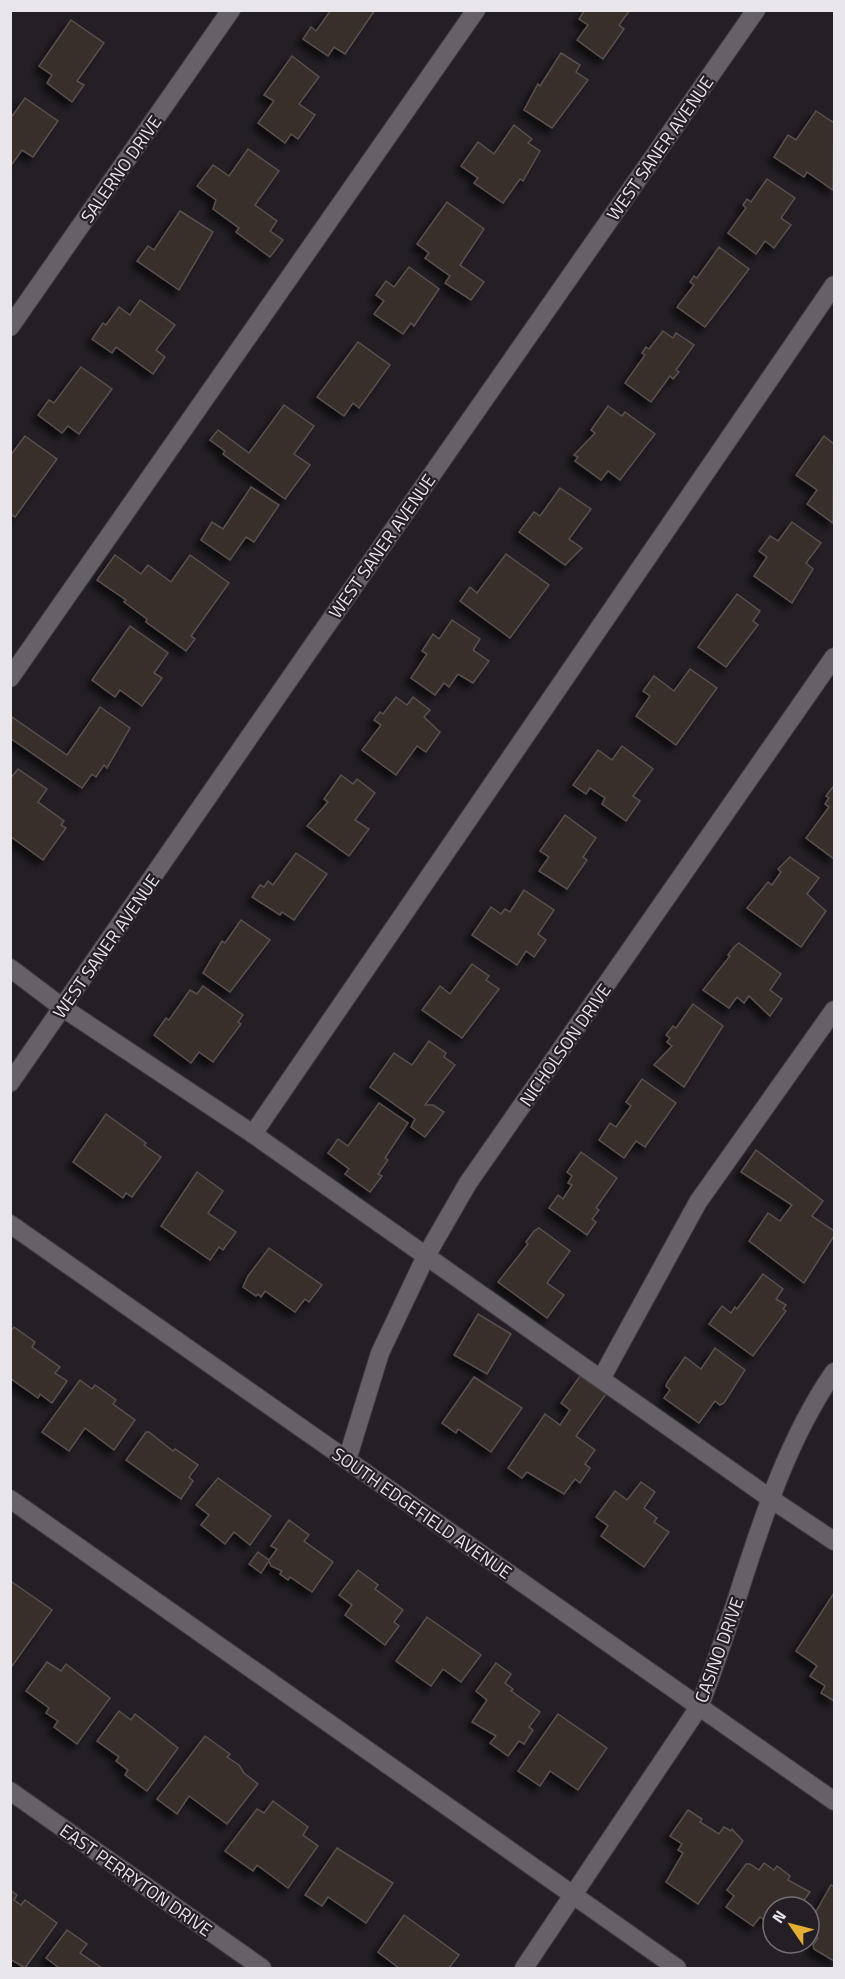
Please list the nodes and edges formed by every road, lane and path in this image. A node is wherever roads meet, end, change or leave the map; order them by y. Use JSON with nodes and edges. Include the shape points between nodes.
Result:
{"nodes":[{"id":1,"x":231,"y":10,"type":"edge"},
{"id":2,"x":476,"y":10,"type":"edge"},
{"id":3,"x":756,"y":10,"type":"edge"},
{"id":4,"x":834,"y":285,"type":"edge"},
{"id":5,"x":10,"y":327,"type":"edge"},
{"id":6,"x":834,"y":657,"type":"edge"},
{"id":7,"x":10,"y":678,"type":"edge"},
{"id":8,"x":10,"y":968,"type":"edge"},
{"id":9,"x":63,"y":1008,"type":"junction"},
{"id":10,"x":834,"y":1010,"type":"edge"},
{"id":11,"x":10,"y":1083,"type":"edge"},
{"id":12,"x":253,"y":1134,"type":"junction"},
{"id":13,"x":10,"y":1224,"type":"edge"},
{"id":14,"x":426,"y":1256,"type":"junction"},
{"id":15,"x":834,"y":1372,"type":"edge"},
{"id":16,"x":601,"y":1379,"type":"junction"},
{"id":17,"x":347,"y":1460,"type":"junction"},
{"id":18,"x":10,"y":1499,"type":"edge"},
{"id":19,"x":771,"y":1499,"type":"junction"},
{"id":20,"x":834,"y":1541,"type":"edge"},
{"id":21,"x":699,"y":1707,"type":"junction"},
{"id":22,"x":10,"y":1791,"type":"edge"},
{"id":23,"x":834,"y":1801,"type":"edge"},
{"id":24,"x":574,"y":1896,"type":"junction"},
{"id":25,"x":262,"y":1968,"type":"edge"},
{"id":26,"x":524,"y":1968,"type":"edge"},
{"id":27,"x":678,"y":1968,"type":"edge"}],
"edges":[{"from":1,"to":5,"type":"street","name":"SALERNO DRIVE"},
{"from":2,"to":7,"type":"street"},
{"from":3,"to":9,"type":"street","name":"WEST SANER AVENUE"},
{"from":4,"to":12,"type":"street"},
{"from":6,"to":14,"type":"street","name":"NICHOLSON DRIVE","via":[[468,1183]]},
{"from":8,"to":9,"type":"street"},
{"from":9,"to":11,"type":"street","name":"WEST SANER AVENUE"},
{"from":9,"to":12,"type":"street"},
{"from":10,"to":16,"type":"street","via":[[698,1202]]},
{"from":12,"to":14,"type":"street"},
{"from":13,"to":17,"type":"street","name":"SOUTH EDGEFIELD AVENUE"},
{"from":14,"to":16,"type":"street"},
{"from":14,"to":17,"type":"street","name":"NICHOLSON DRIVE","via":[[380,1353]]},
{"from":15,"to":19,"type":"street","name":"CASINO DRIVE","via":[[790,1447]]},
{"from":16,"to":19,"type":"street"},
{"from":17,"to":21,"type":"street","name":"SOUTH EDGEFIELD AVENUE"},
{"from":18,"to":24,"type":"street"},
{"from":19,"to":20,"type":"street"},
{"from":19,"to":21,"type":"street","name":"CASINO DRIVE"},
{"from":21,"to":23,"type":"street","name":"SOUTH EDGEFIELD AVENUE"},
{"from":21,"to":24,"type":"street","name":"CASINO DRIVE"},
{"from":22,"to":25,"type":"street","name":"EAST PERRYTON DRIVE"},
{"from":24,"to":26,"type":"street","name":"CASINO DRIVE"},
{"from":24,"to":27,"type":"street"}]}
